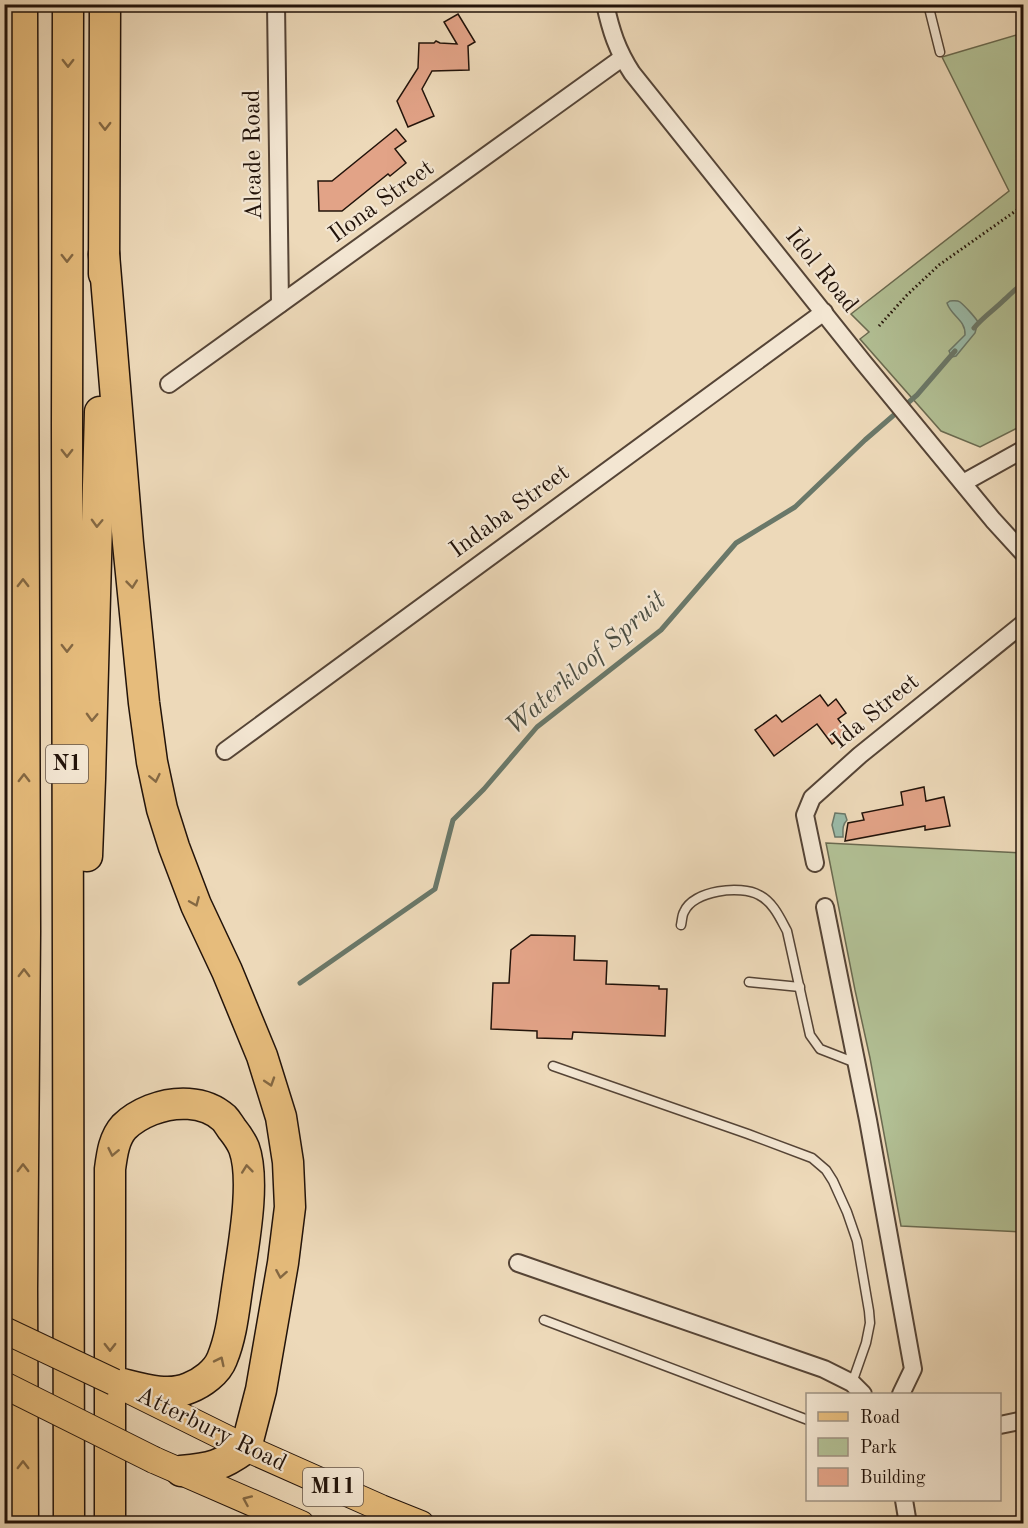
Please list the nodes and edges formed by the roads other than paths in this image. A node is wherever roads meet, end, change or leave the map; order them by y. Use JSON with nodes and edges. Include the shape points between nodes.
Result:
{"nodes":[{"id":1,"x":22,"y":4,"type":"edge"},
{"id":2,"x":68,"y":4,"type":"edge"},
{"id":3,"x":105,"y":4,"type":"edge"},
{"id":4,"x":276,"y":4,"type":"edge"},
{"id":5,"x":605,"y":4,"type":"edge"},
{"id":6,"x":928,"y":4,"type":"edge"},
{"id":7,"x":940,"y":52,"type":"dead end"},
{"id":8,"x":622,"y":58,"type":"junction"},
{"id":9,"x":104,"y":254,"type":"junction"},
{"id":10,"x":280,"y":304,"type":"junction"},
{"id":11,"x":824,"y":312,"type":"junction"},
{"id":12,"x":169,"y":384,"type":"dead end"},
{"id":13,"x":1023,"y":449,"type":"edge"},
{"id":14,"x":963,"y":483,"type":"junction"},
{"id":15,"x":1023,"y":554,"type":"edge"},
{"id":16,"x":1023,"y":623,"type":"edge"},
{"id":17,"x":225,"y":751,"type":"dead end"},
{"id":18,"x":815,"y":863,"type":"dead end"},
{"id":19,"x":825,"y":907,"type":"dead end"},
{"id":20,"x":681,"y":925,"type":"dead end"},
{"id":21,"x":748,"y":982,"type":"dead end"},
{"id":22,"x":800,"y":987,"type":"junction"},
{"id":23,"x":857,"y":1064,"type":"junction"},
{"id":24,"x":553,"y":1066,"type":"dead end"},
{"id":25,"x":68,"y":1114,"type":"junction"},
{"id":26,"x":4,"y":1196,"type":"edge"},
{"id":27,"x":518,"y":1263,"type":"dead end"},
{"id":28,"x":22,"y":1289,"type":"junction"},
{"id":29,"x":544,"y":1320,"type":"dead end"},
{"id":30,"x":4,"y":1330,"type":"edge"},
{"id":31,"x":114,"y":1382,"type":"joint"},
{"id":32,"x":5,"y":1386,"type":"edge"},
{"id":33,"x":857,"y":1389,"type":"edge"},
{"id":34,"x":902,"y":1393,"type":"edge"},
{"id":35,"x":169,"y":1400,"type":"junction"},
{"id":36,"x":806,"y":1420,"type":"edge"},
{"id":37,"x":1023,"y":1420,"type":"edge"},
{"id":38,"x":1001,"y":1425,"type":"edge"},
{"id":39,"x":246,"y":1449,"type":"junction"},
{"id":40,"x":168,"y":1465,"type":"junction"},
{"id":41,"x":905,"y":1501,"type":"edge"},
{"id":42,"x":23,"y":1524,"type":"edge"},
{"id":43,"x":69,"y":1524,"type":"edge"},
{"id":44,"x":110,"y":1524,"type":"edge"},
{"id":45,"x":301,"y":1524,"type":"edge"},
{"id":46,"x":421,"y":1524,"type":"edge"},
{"id":47,"x":908,"y":1524,"type":"edge"},
{"id":48,"x":914,"y":1524,"type":"edge"}],
"edges":[{"from":28,"to":1,"type":"highway","number":"N1","one_way":true},
{"from":2,"to":25,"type":"highway","number":"N1","one_way":true},
{"from":3,"to":9,"type":"highway","one_way":true},
{"from":4,"to":10,"type":"street","name":"Alcade Road"},
{"from":5,"to":8,"type":"street","name":"Idol Road"},
{"from":6,"to":7,"type":"lane"},
{"from":8,"to":10,"type":"street","name":"Ilona Street"},
{"from":8,"to":11,"type":"street","name":"Idol Road"},
{"from":9,"to":25,"type":"highway","one_way":true,"via":[[90,779],[84,918]]},
{"from":9,"to":39,"type":"highway","one_way":true,"via":[[128,543],[152,762],[174,847],[262,1056],[281,1117],[288,1162],[290,1207],[283,1263],[261,1390]]},
{"from":10,"to":12,"type":"street","name":"Ilona Street"},
{"from":11,"to":14,"type":"street","name":"Idol Road"},
{"from":11,"to":17,"type":"street","name":"Indaba Street"},
{"from":13,"to":14,"type":"street"},
{"from":14,"to":15,"type":"street","name":"Idol Road"},
{"from":16,"to":18,"type":"street","name":"Ida Street","via":[[812,798],[806,814]]},
{"from":19,"to":23,"type":"street"},
{"from":20,"to":22,"type":"lane","via":[[688,905],[713,892],[737,889],[761,896],[780,916],[787,932]]},
{"from":21,"to":22,"type":"lane"},
{"from":22,"to":23,"type":"lane","via":[[815,1044]]},
{"from":23,"to":34,"type":"street","via":[[874,1119],[913,1369]]},
{"from":24,"to":33,"type":"lane","via":[[812,1158],[826,1170],[857,1240],[869,1311]]},
{"from":25,"to":43,"type":"highway","number":"N1"},
{"from":26,"to":28,"type":"highway"},
{"from":27,"to":33,"type":"street","via":[[824,1368]]},
{"from":42,"to":28,"type":"highway","number":"N1","one_way":true},
{"from":29,"to":36,"type":"lane"},
{"from":30,"to":31,"type":"main road","name":"Atterbury Road","bridge":true},
{"from":31,"to":35,"type":"highway","via":[[154,1391]]},
{"from":32,"to":40,"type":"main road","name":"Atterbury Road","number":"M11","bridge":true},
{"from":35,"to":39,"type":"main road","name":"Atterbury Road","number":"M11"},
{"from":35,"to":44,"type":"highway","one_way":true,"via":[[203,1381],[222,1359],[232,1320],[249,1186],[244,1148],[236,1134],[223,1117],[192,1103],[159,1107],[138,1116],[123,1128],[114,1144],[110,1169]]},
{"from":37,"to":38,"type":"street"},
{"from":39,"to":40,"type":"highway","via":[[207,1469]]},
{"from":39,"to":46,"type":"main road","name":"Atterbury Road","number":"M11"},
{"from":45,"to":40,"type":"main road","name":"Atterbury Road","number":"M11","one_way":true},
{"from":41,"to":47,"type":"street"},
{"from":41,"to":48,"type":"street"}]}
